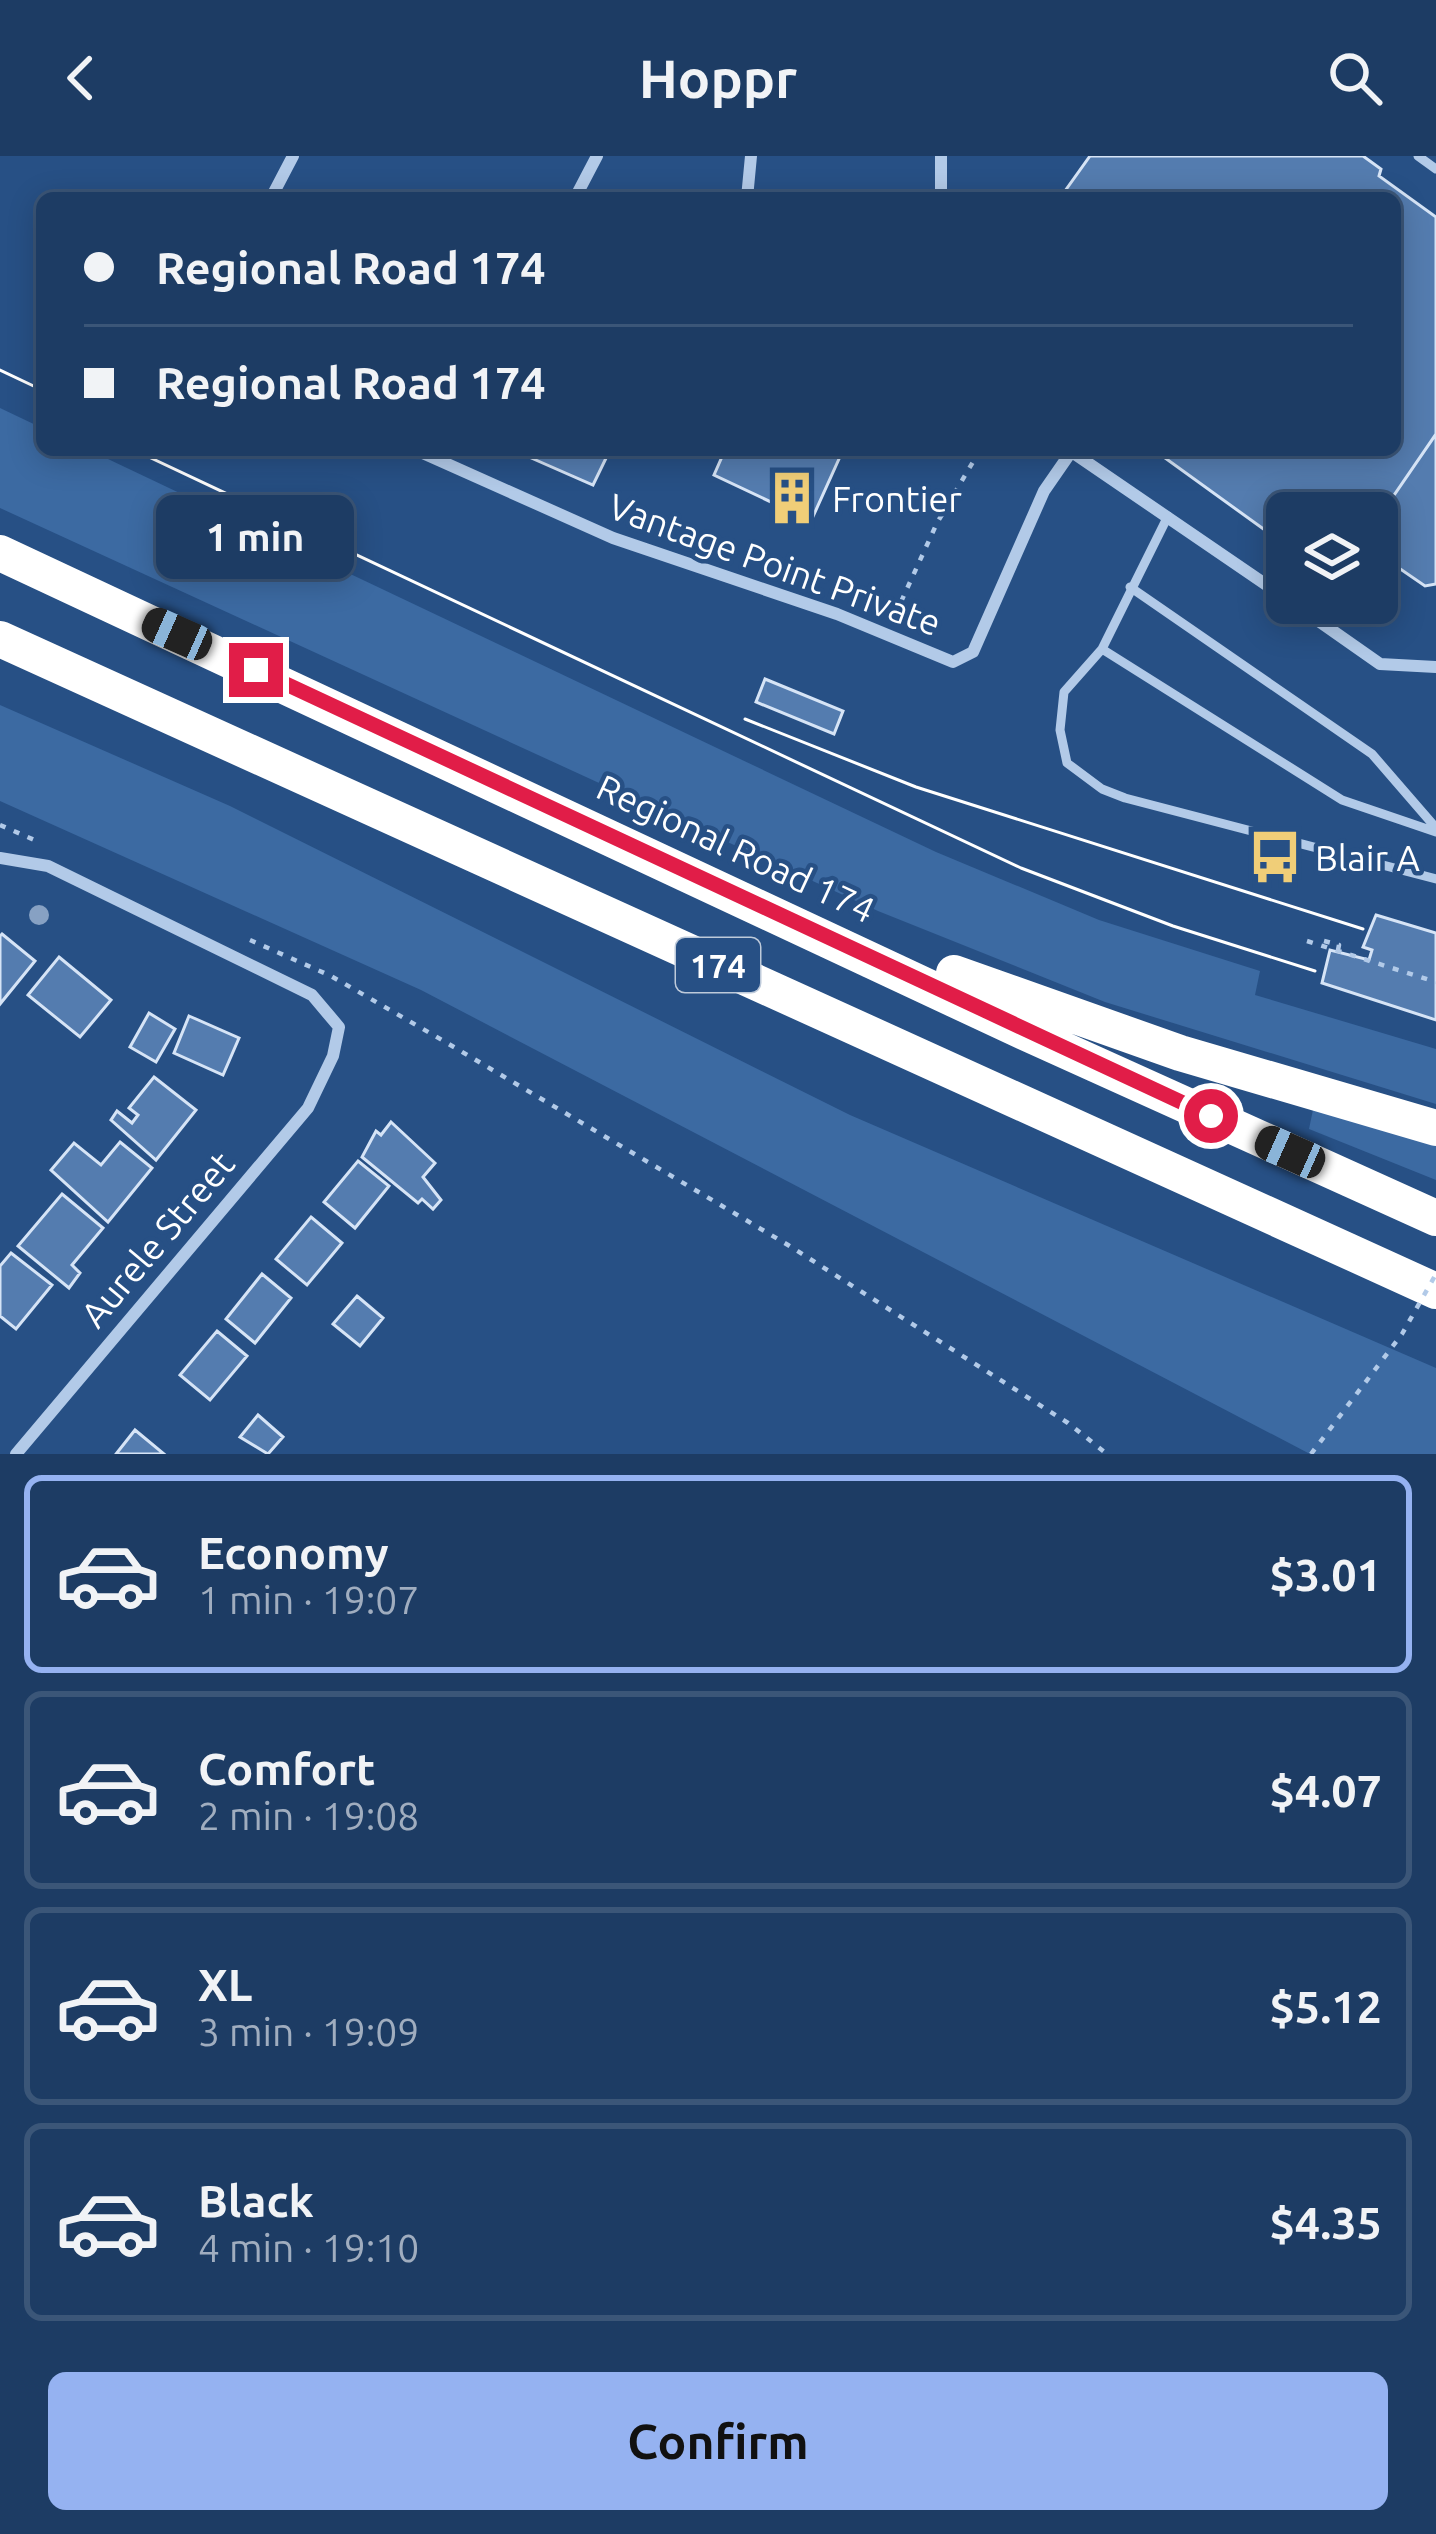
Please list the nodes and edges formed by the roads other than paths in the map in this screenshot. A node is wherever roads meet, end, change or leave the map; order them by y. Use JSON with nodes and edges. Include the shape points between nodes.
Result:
{"nodes":[{"id":1,"x":292,"y":156,"type":"edge"},
{"id":2,"x":597,"y":156,"type":"edge"},
{"id":3,"x":751,"y":156,"type":"edge"},
{"id":4,"x":941,"y":156,"type":"edge"},
{"id":5,"x":1418,"y":156,"type":"edge"},
{"id":6,"x":1436,"y":169,"type":"edge"},
{"id":7,"x":274,"y":192,"type":"edge"},
{"id":8,"x":578,"y":192,"type":"edge"},
{"id":9,"x":748,"y":192,"type":"edge"},
{"id":10,"x":941,"y":192,"type":"edge"},
{"id":11,"x":429,"y":456,"type":"edge"},
{"id":12,"x":1067,"y":456,"type":"edge"},
{"id":13,"x":1078,"y":456,"type":"edge"},
{"id":14,"x":1168,"y":516,"type":"junction"},
{"id":15,"x":0,"y":553,"type":"edge"},
{"id":16,"x":1266,"y":584,"type":"edge"},
{"id":17,"x":1130,"y":587,"type":"junction"},
{"id":18,"x":1323,"y":624,"type":"edge"},
{"id":19,"x":0,"y":639,"type":"edge"},
{"id":20,"x":1102,"y":649,"type":"junction"},
{"id":21,"x":1436,"y":667,"type":"edge"},
{"id":22,"x":1436,"y":830,"type":"edge"},
{"id":23,"x":637,"y":846,"type":"junction"},
{"id":24,"x":2,"y":858,"type":"edge"},
{"id":25,"x":1436,"y":879,"type":"edge"},
{"id":26,"x":1436,"y":1128,"type":"edge"},
{"id":27,"x":1436,"y":1218,"type":"edge"},
{"id":28,"x":1436,"y":1291,"type":"edge"},
{"id":29,"x":16,"y":1454,"type":"edge"}],
"edges":[{"from":1,"to":7,"type":"street"},
{"from":2,"to":8,"type":"street"},
{"from":3,"to":9,"type":"street"},
{"from":4,"to":10,"type":"street"},
{"from":5,"to":6,"type":"lane"},
{"from":11,"to":12,"type":"street","name":"Vantage Point Private","via":[[613,538],[953,662],[973,652]]},
{"from":13,"to":14,"type":"street"},
{"from":14,"to":16,"type":"street"},
{"from":14,"to":17,"type":"lane"},
{"from":15,"to":23,"type":"highway","name":"Regional Road 174","number":"174"},
{"from":17,"to":20,"type":"lane"},
{"from":17,"to":22,"type":"lane","via":[[1372,754]]},
{"from":18,"to":21,"type":"street","via":[[1380,664]]},
{"from":19,"to":28,"type":"highway","number":"174"},
{"from":20,"to":22,"type":"lane","via":[[1342,800]]},
{"from":20,"to":25,"type":"lane","via":[[1064,692],[1060,730],[1067,763],[1102,789]]},
{"from":23,"to":26,"type":"highway","via":[[996,991]]},
{"from":23,"to":27,"type":"highway","name":"Regional Road 174","number":"174"},
{"from":24,"to":29,"type":"street","name":"Aurele Street","via":[[48,866],[312,995],[339,1027],[308,1108]]}]}
